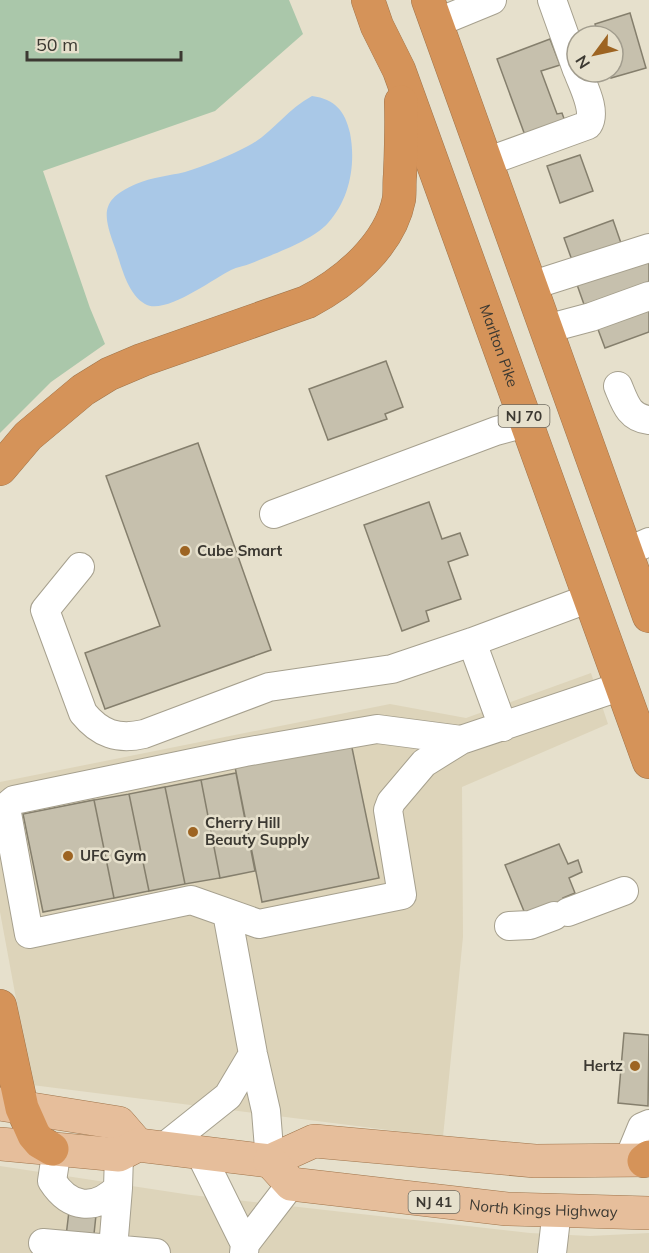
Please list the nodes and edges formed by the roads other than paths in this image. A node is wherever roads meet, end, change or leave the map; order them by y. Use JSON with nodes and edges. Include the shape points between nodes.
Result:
{"nodes":[{"id":1,"x":368,"y":0,"type":"edge"},
{"id":2,"x":492,"y":0,"type":"edge"},
{"id":3,"x":552,"y":0,"type":"edge"},
{"id":4,"x":432,"y":11,"type":"edge"},
{"id":5,"x":565,"y":37,"type":"edge"},
{"id":6,"x":399,"y":70,"type":"junction"},
{"id":7,"x":582,"y":84,"type":"edge"},
{"id":8,"x":486,"y":162,"type":"junction"},
{"id":9,"x":649,"y":248,"type":"edge"},
{"id":10,"x":530,"y":286,"type":"junction"},
{"id":11,"x":649,"y":296,"type":"edge"},
{"id":12,"x":546,"y":329,"type":"junction"},
{"id":13,"x":618,"y":386,"type":"dead end"},
{"id":14,"x":649,"y":420,"type":"edge"},
{"id":15,"x":526,"y":423,"type":"junction"},
{"id":16,"x":0,"y":470,"type":"edge"},
{"id":17,"x":274,"y":514,"type":"dead end"},
{"id":18,"x":638,"y":547,"type":"edge"},
{"id":19,"x":80,"y":567,"type":"dead end"},
{"id":20,"x":590,"y":598,"type":"junction"},
{"id":21,"x":647,"y":605,"type":"edge"},
{"id":22,"x":472,"y":642,"type":"junction"},
{"id":23,"x":622,"y":686,"type":"junction"},
{"id":24,"x":502,"y":727,"type":"junction"},
{"id":25,"x":461,"y":740,"type":"junction"},
{"id":26,"x":649,"y":762,"type":"edge"},
{"id":27,"x":624,"y":891,"type":"dead end"},
{"id":28,"x":227,"y":913,"type":"junction"},
{"id":29,"x":509,"y":926,"type":"dead end"},
{"id":30,"x":0,"y":1010,"type":"edge"},
{"id":31,"x":253,"y":1054,"type":"junction"},
{"id":32,"x":11,"y":1106,"type":"edge"},
{"id":33,"x":649,"y":1124,"type":"edge"},
{"id":34,"x":0,"y":1144,"type":"edge"},
{"id":35,"x":52,"y":1149,"type":"junction"},
{"id":36,"x":140,"y":1149,"type":"junction"},
{"id":37,"x":199,"y":1151,"type":"junction"},
{"id":38,"x":642,"y":1160,"type":"edge"},
{"id":39,"x":280,"y":1172,"type":"junction"},
{"id":40,"x":118,"y":1188,"type":"junction"},
{"id":41,"x":557,"y":1210,"type":"junction"},
{"id":42,"x":649,"y":1213,"type":"edge"},
{"id":43,"x":43,"y":1244,"type":"dead end"},
{"id":44,"x":245,"y":1248,"type":"edge"},
{"id":45,"x":113,"y":1250,"type":"junction"},
{"id":46,"x":156,"y":1253,"type":"edge"},
{"id":47,"x":552,"y":1253,"type":"edge"}],
"edges":[{"from":1,"to":6,"type":"highway","name":"Marlton Pike","number":"NJ 70"},
{"from":2,"to":4,"type":"street"},
{"from":3,"to":5,"type":"street"},
{"from":4,"to":8,"type":"highway","number":"NJ 70"},
{"from":6,"to":15,"type":"highway","name":"Marlton Pike","number":"NJ 70"},
{"from":6,"to":16,"type":"highway","via":[[403,146],[399,199],[384,233],[349,277],[307,302],[109,374],[48,418]]},
{"from":7,"to":8,"type":"street","via":[[590,106],[588,125]]},
{"from":8,"to":10,"type":"highway","number":"NJ 70"},
{"from":9,"to":10,"type":"street"},
{"from":10,"to":12,"type":"highway","number":"NJ 70"},
{"from":11,"to":12,"type":"street"},
{"from":12,"to":18,"type":"highway","number":"NJ 70"},
{"from":13,"to":14,"type":"street","via":[[632,414]]},
{"from":15,"to":17,"type":"street","via":[[496,430]]},
{"from":15,"to":20,"type":"highway","name":"Marlton Pike","number":"NJ 70"},
{"from":18,"to":21,"type":"highway","number":"NJ 70"},
{"from":19,"to":22,"type":"street","via":[[45,610],[83,713],[103,732],[117,736],[144,734],[269,687],[392,669]]},
{"from":20,"to":22,"type":"street"},
{"from":20,"to":23,"type":"highway","name":"Marlton Pike","number":"NJ 70"},
{"from":22,"to":24,"type":"street"},
{"from":23,"to":24,"type":"street"},
{"from":23,"to":26,"type":"highway","name":"Marlton Pike","number":"NJ 70"},
{"from":24,"to":25,"type":"street"},
{"from":25,"to":28,"type":"street","via":[[424,763],[391,802],[388,810],[402,895],[259,924]]},
{"from":25,"to":28,"type":"street","via":[[377,729],[245,752],[14,800],[8,805],[29,934],[191,900]]},
{"from":27,"to":29,"type":"street","via":[[530,925]]},
{"from":28,"to":31,"type":"street"},
{"from":30,"to":32,"type":"highway"},
{"from":31,"to":36,"type":"street","via":[[228,1096]]},
{"from":31,"to":39,"type":"street"},
{"from":32,"to":35,"type":"highway","via":[[40,1142]]},
{"from":32,"to":36,"type":"main road","via":[[119,1123]]},
{"from":33,"to":38,"type":"street","via":[[642,1127]]},
{"from":34,"to":35,"type":"main road","name":"North Kings Highway","number":"NJ 41"},
{"from":35,"to":36,"type":"main road","name":"North Kings Highway","number":"NJ 41"},
{"from":35,"to":40,"type":"street","via":[[56,1155],[52,1181],[59,1193],[70,1200],[96,1203]]},
{"from":36,"to":37,"type":"main road","name":"North Kings Highway","number":"NJ 41"},
{"from":36,"to":40,"type":"street"},
{"from":37,"to":39,"type":"main road","name":"North Kings Highway","number":"NJ 41"},
{"from":37,"to":44,"type":"street"},
{"from":38,"to":39,"type":"main road","via":[[535,1161],[314,1141]]},
{"from":39,"to":41,"type":"main road","name":"North Kings Highway","number":"NJ 41","via":[[507,1209]]},
{"from":39,"to":44,"type":"street"},
{"from":40,"to":45,"type":"street"},
{"from":41,"to":42,"type":"main road","name":"North Kings Highway","number":"NJ 41"},
{"from":41,"to":47,"type":"street"},
{"from":43,"to":45,"type":"street"},
{"from":45,"to":46,"type":"street"}]}
